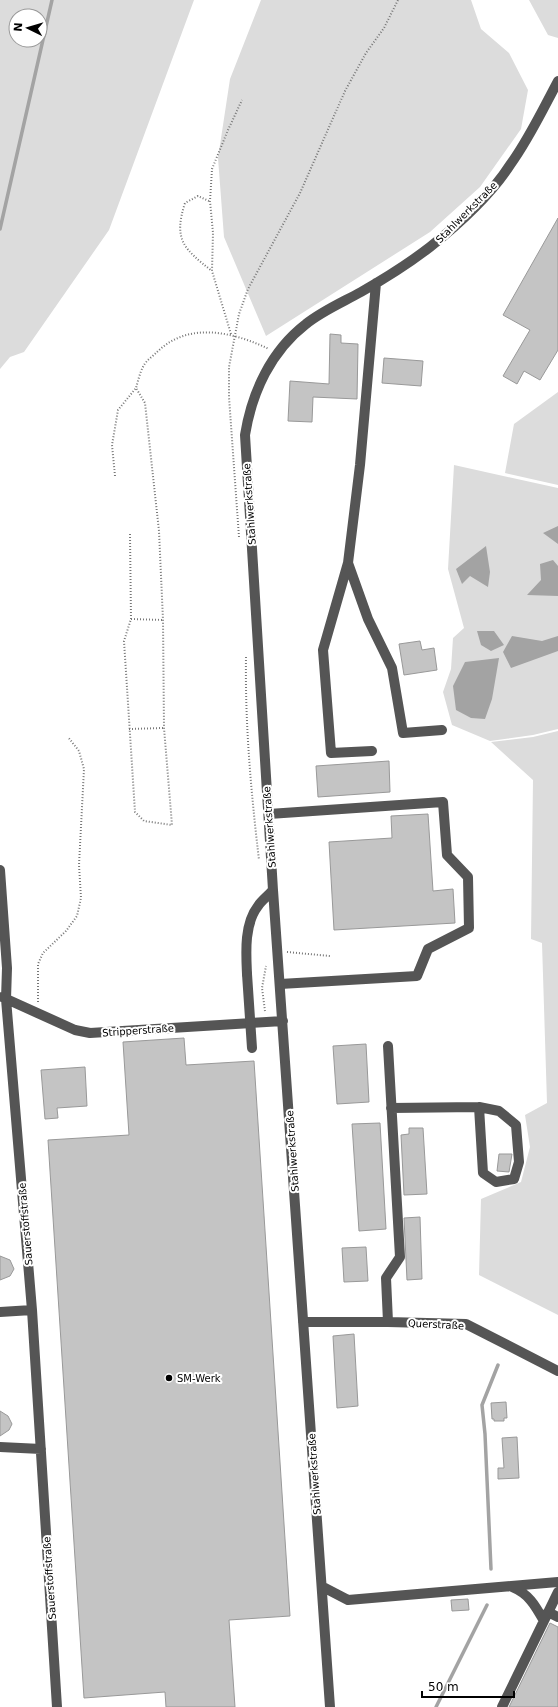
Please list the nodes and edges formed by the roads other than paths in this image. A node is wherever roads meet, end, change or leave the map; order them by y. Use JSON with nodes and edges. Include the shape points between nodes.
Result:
{"nodes":[{"id":1,"x":558,"y":81,"type":"edge"},
{"id":2,"x":376,"y":283,"type":"junction"},
{"id":3,"x":348,"y":563,"type":"junction"},
{"id":4,"x":442,"y":730,"type":"dead end"},
{"id":5,"x":372,"y":752,"type":"dead end"},
{"id":6,"x":269,"y":814,"type":"junction"},
{"id":7,"x":0,"y":870,"type":"edge"},
{"id":8,"x":273,"y":890,"type":"junction"},
{"id":9,"x":280,"y":984,"type":"junction"},
{"id":10,"x":3,"y":997,"type":"edge"},
{"id":11,"x":283,"y":1021,"type":"junction"},
{"id":12,"x":388,"y":1046,"type":"dead end"},
{"id":13,"x":252,"y":1048,"type":"dead end"},
{"id":14,"x":479,"y":1107,"type":"junction"},
{"id":15,"x":391,"y":1108,"type":"junction"},
{"id":16,"x":32,"y":1310,"type":"junction"},
{"id":17,"x":0,"y":1312,"type":"edge"},
{"id":18,"x":303,"y":1322,"type":"junction"},
{"id":19,"x":388,"y":1322,"type":"junction"},
{"id":20,"x":558,"y":1371,"type":"edge"},
{"id":21,"x":0,"y":1448,"type":"edge"},
{"id":22,"x":41,"y":1449,"type":"junction"},
{"id":23,"x":558,"y":1582,"type":"edge"},
{"id":24,"x":510,"y":1586,"type":"junction"},
{"id":25,"x":323,"y":1587,"type":"junction"},
{"id":26,"x":558,"y":1592,"type":"edge"},
{"id":27,"x":546,"y":1616,"type":"junction"},
{"id":28,"x":558,"y":1617,"type":"edge"},
{"id":29,"x":57,"y":1707,"type":"edge"},
{"id":30,"x":330,"y":1707,"type":"edge"},
{"id":31,"x":502,"y":1707,"type":"edge"}],
"edges":[{"from":1,"to":2,"type":"street","name":"Stahlwerkstraße","via":[[510,166],[484,197],[429,247]]},
{"from":2,"to":3,"type":"street","via":[[360,465]]},
{"from":2,"to":6,"type":"street","name":"Stahlwerkstraße","via":[[307,322],[292,335],[277,352],[249,410],[245,435]]},
{"from":3,"to":4,"type":"street","via":[[368,619],[392,668],[403,733]]},
{"from":3,"to":5,"type":"street","via":[[323,650],[331,753]]},
{"from":6,"to":8,"type":"street","name":"Stahlwerkstraße"},
{"from":6,"to":9,"type":"street","via":[[444,802],[447,854],[468,878],[468,928],[428,949],[417,976]]},
{"from":7,"to":10,"type":"street","name":"Sauerstoffstraße","via":[[7,968]]},
{"from":8,"to":9,"type":"street","name":"Stahlwerkstraße"},
{"from":8,"to":13,"type":"street","bridge":true,"via":[[257,907],[248,928],[246,954]]},
{"from":9,"to":11,"type":"street","name":"Stahlwerkstraße"},
{"from":10,"to":11,"type":"street","name":"Stripperstraße","via":[[75,1030],[90,1033]]},
{"from":10,"to":16,"type":"street","name":"Sauerstoffstraße"},
{"from":11,"to":18,"type":"street","name":"Stahlwerkstraße"},
{"from":12,"to":15,"type":"street"},
{"from":14,"to":14,"type":"street","via":[[498,1111],[516,1125],[519,1162],[514,1179],[496,1182],[483,1173]]},
{"from":14,"to":15,"type":"street"},
{"from":15,"to":19,"type":"street","via":[[400,1257],[386,1278]]},
{"from":16,"to":17,"type":"street"},
{"from":16,"to":22,"type":"street","name":"Sauerstoffstraße"},
{"from":18,"to":19,"type":"street","name":"Querstraße"},
{"from":18,"to":25,"type":"street","name":"Stahlwerkstraße"},
{"from":19,"to":20,"type":"street","name":"Querstraße","via":[[466,1324]]},
{"from":21,"to":22,"type":"street"},
{"from":22,"to":29,"type":"street","name":"Sauerstoffstraße"},
{"from":23,"to":24,"type":"street"},
{"from":24,"to":25,"type":"street","via":[[348,1600]]},
{"from":24,"to":27,"type":"street","via":[[523,1592]]},
{"from":25,"to":30,"type":"street","name":"Stahlwerkstraße"},
{"from":26,"to":27,"type":"street"},
{"from":27,"to":28,"type":"street"},
{"from":27,"to":31,"type":"street"}]}
